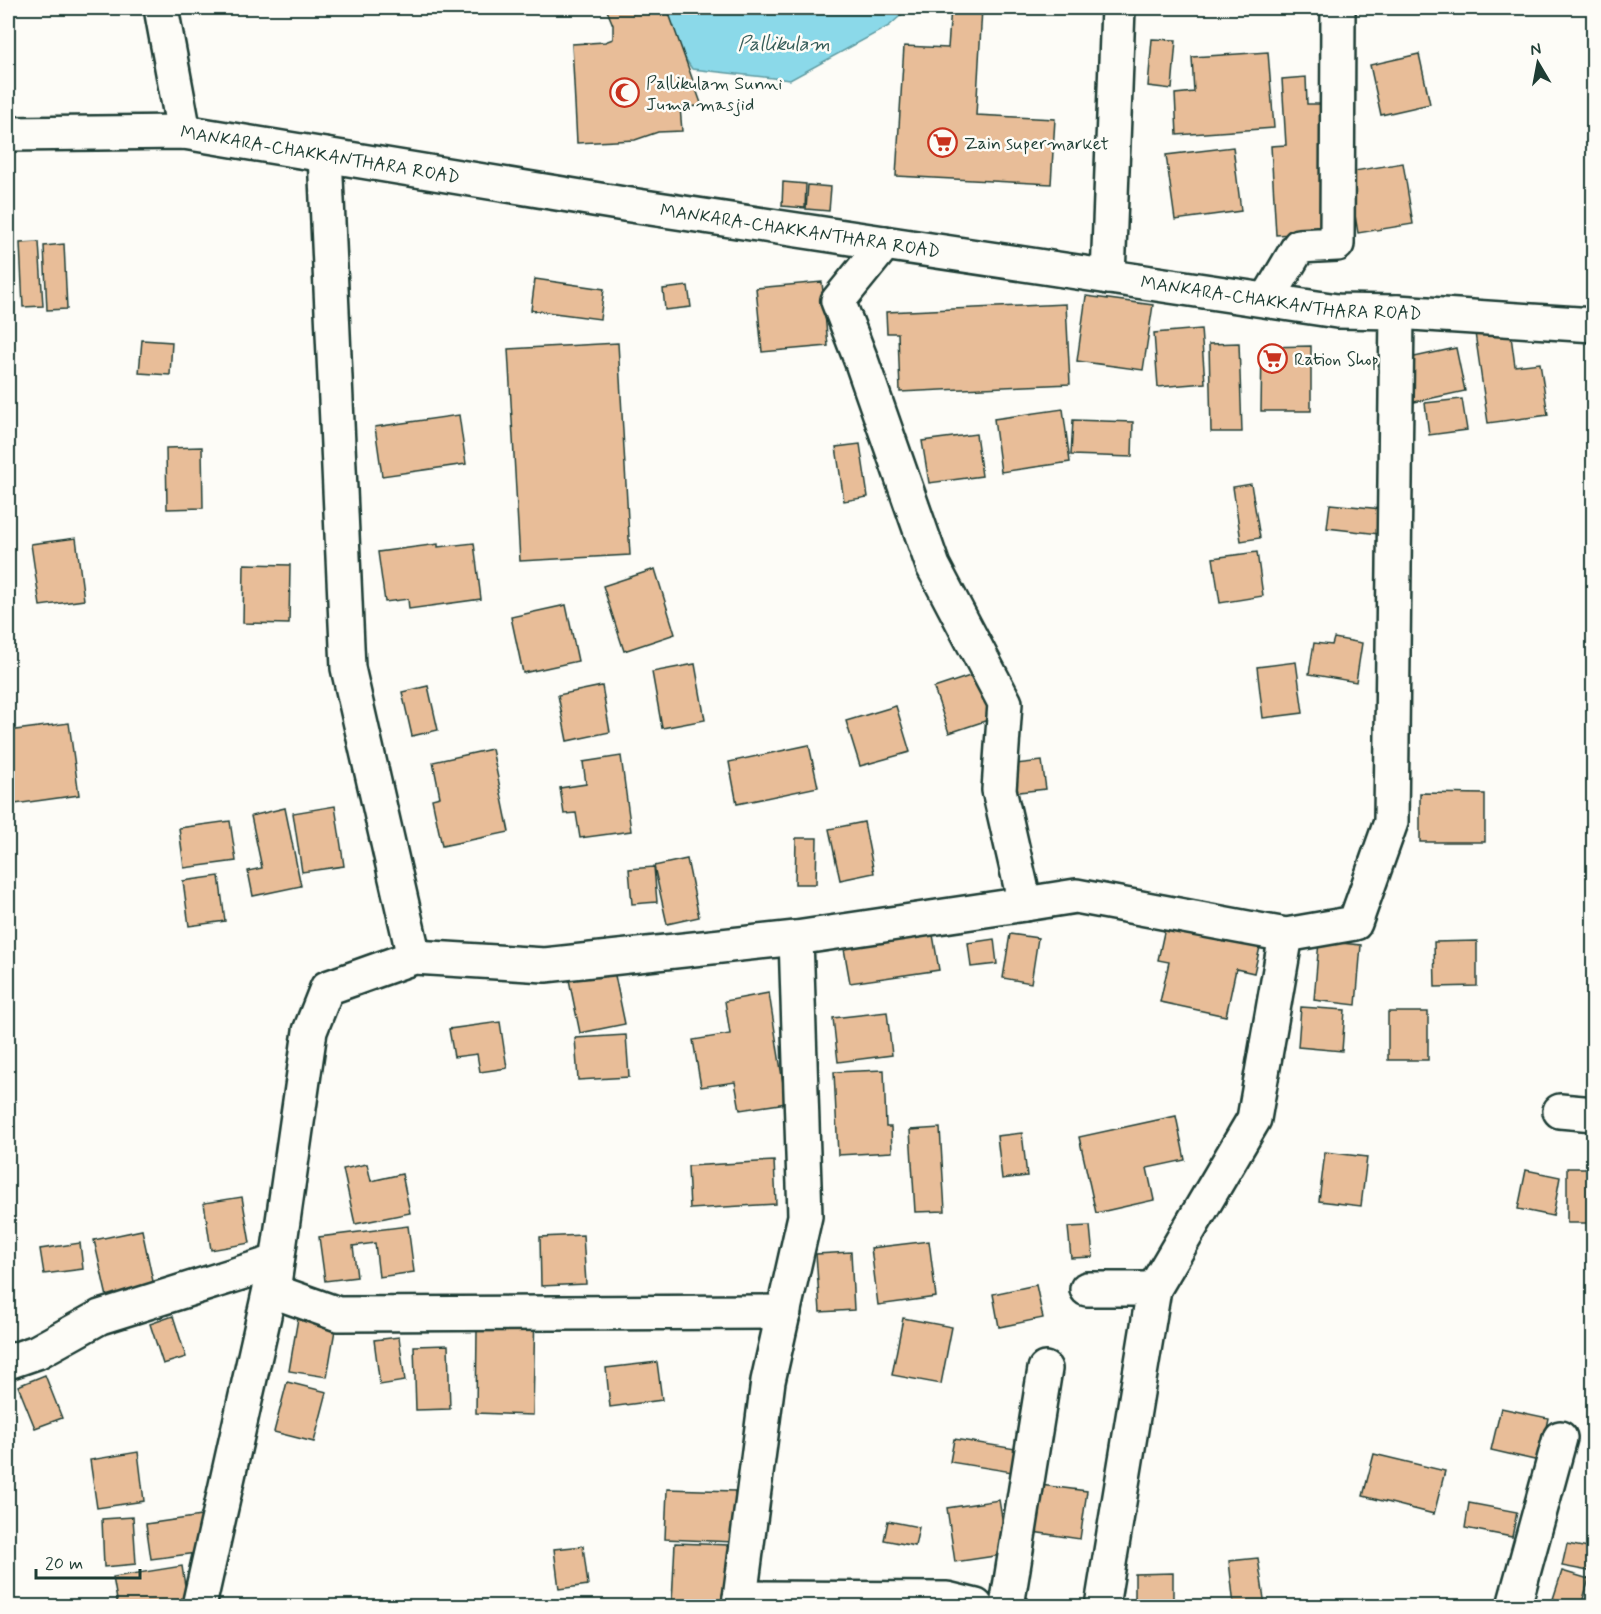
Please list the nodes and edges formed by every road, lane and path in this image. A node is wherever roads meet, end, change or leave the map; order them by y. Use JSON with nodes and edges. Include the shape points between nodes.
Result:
{"nodes":[{"id":1,"x":161,"y":8,"type":"edge"},
{"id":2,"x":1118,"y":8,"type":"edge"},
{"id":3,"x":1338,"y":8,"type":"edge"},
{"id":4,"x":184,"y":132,"type":"junction"},
{"id":5,"x":8,"y":135,"type":"edge"},
{"id":6,"x":325,"y":155,"type":"junction"},
{"id":7,"x":885,"y":243,"type":"junction"},
{"id":8,"x":1108,"y":277,"type":"junction"},
{"id":9,"x":1267,"y":300,"type":"junction"},
{"id":10,"x":1397,"y":312,"type":"junction"},
{"id":11,"x":1593,"y":325,"type":"edge"},
{"id":12,"x":1025,"y":904,"type":"junction"},
{"id":13,"x":1286,"y":935,"type":"junction"},
{"id":14,"x":796,"y":938,"type":"junction"},
{"id":15,"x":414,"y":957,"type":"junction"},
{"id":16,"x":1560,"y":1111,"type":"dead end"},
{"id":17,"x":1593,"y":1114,"type":"edge"},
{"id":18,"x":276,"y":1262,"type":"junction"},
{"id":19,"x":1087,"y":1289,"type":"dead end"},
{"id":20,"x":1154,"y":1289,"type":"junction"},
{"id":21,"x":784,"y":1312,"type":"junction"},
{"id":22,"x":8,"y":1362,"type":"edge"},
{"id":23,"x":1045,"y":1369,"type":"dead end"},
{"id":24,"x":1560,"y":1438,"type":"dead end"},
{"id":25,"x":739,"y":1602,"type":"edge"},
{"id":26,"x":199,"y":1606,"type":"edge"},
{"id":27,"x":976,"y":1606,"type":"edge"},
{"id":28,"x":1007,"y":1606,"type":"edge"},
{"id":29,"x":1102,"y":1606,"type":"edge"},
{"id":30,"x":1514,"y":1606,"type":"edge"}],
"edges":[{"from":1,"to":4,"type":"street"},
{"from":2,"to":8,"type":"street"},
{"from":3,"to":9,"type":"street","via":[[1337,244],[1299,246]]},
{"from":4,"to":5,"type":"street","name":"MANKARA-CHAKKANTHARA ROAD"},
{"from":4,"to":6,"type":"street","name":"MANKARA-CHAKKANTHARA ROAD"},
{"from":6,"to":7,"type":"street","name":"MANKARA-CHAKKANTHARA ROAD"},
{"from":6,"to":15,"type":"street","via":[[348,668]]},
{"from":7,"to":8,"type":"street","name":"MANKARA-CHAKKANTHARA ROAD"},
{"from":7,"to":12,"type":"street","via":[[838,301],[933,566],[1005,703],[999,790]]},
{"from":8,"to":9,"type":"street","name":"MANKARA-CHAKKANTHARA ROAD"},
{"from":9,"to":10,"type":"street","name":"MANKARA-CHAKKANTHARA ROAD","via":[[1337,311]]},
{"from":10,"to":11,"type":"street","name":"MANKARA-CHAKKANTHARA ROAD"},
{"from":10,"to":13,"type":"street","via":[[1391,822],[1355,923]]},
{"from":12,"to":13,"type":"street","via":[[1076,896]]},
{"from":12,"to":14,"type":"street"},
{"from":13,"to":20,"type":"street","via":[[1254,1119]]},
{"from":14,"to":15,"type":"street","via":[[545,965]]},
{"from":14,"to":21,"type":"street","via":[[806,1216]]},
{"from":15,"to":18,"type":"street","via":[[327,988],[310,1031]]},
{"from":16,"to":17,"type":"street"},
{"from":18,"to":21,"type":"street","via":[[273,1292],[338,1314]]},
{"from":18,"to":22,"type":"street","via":[[100,1317],[37,1352]]},
{"from":18,"to":26,"type":"street"},
{"from":19,"to":20,"type":"street"},
{"from":20,"to":29,"type":"street"},
{"from":21,"to":25,"type":"street","via":[[768,1381]]},
{"from":23,"to":28,"type":"street"},
{"from":24,"to":30,"type":"street"},
{"from":25,"to":27,"type":"street","via":[[946,1599]]}]}
